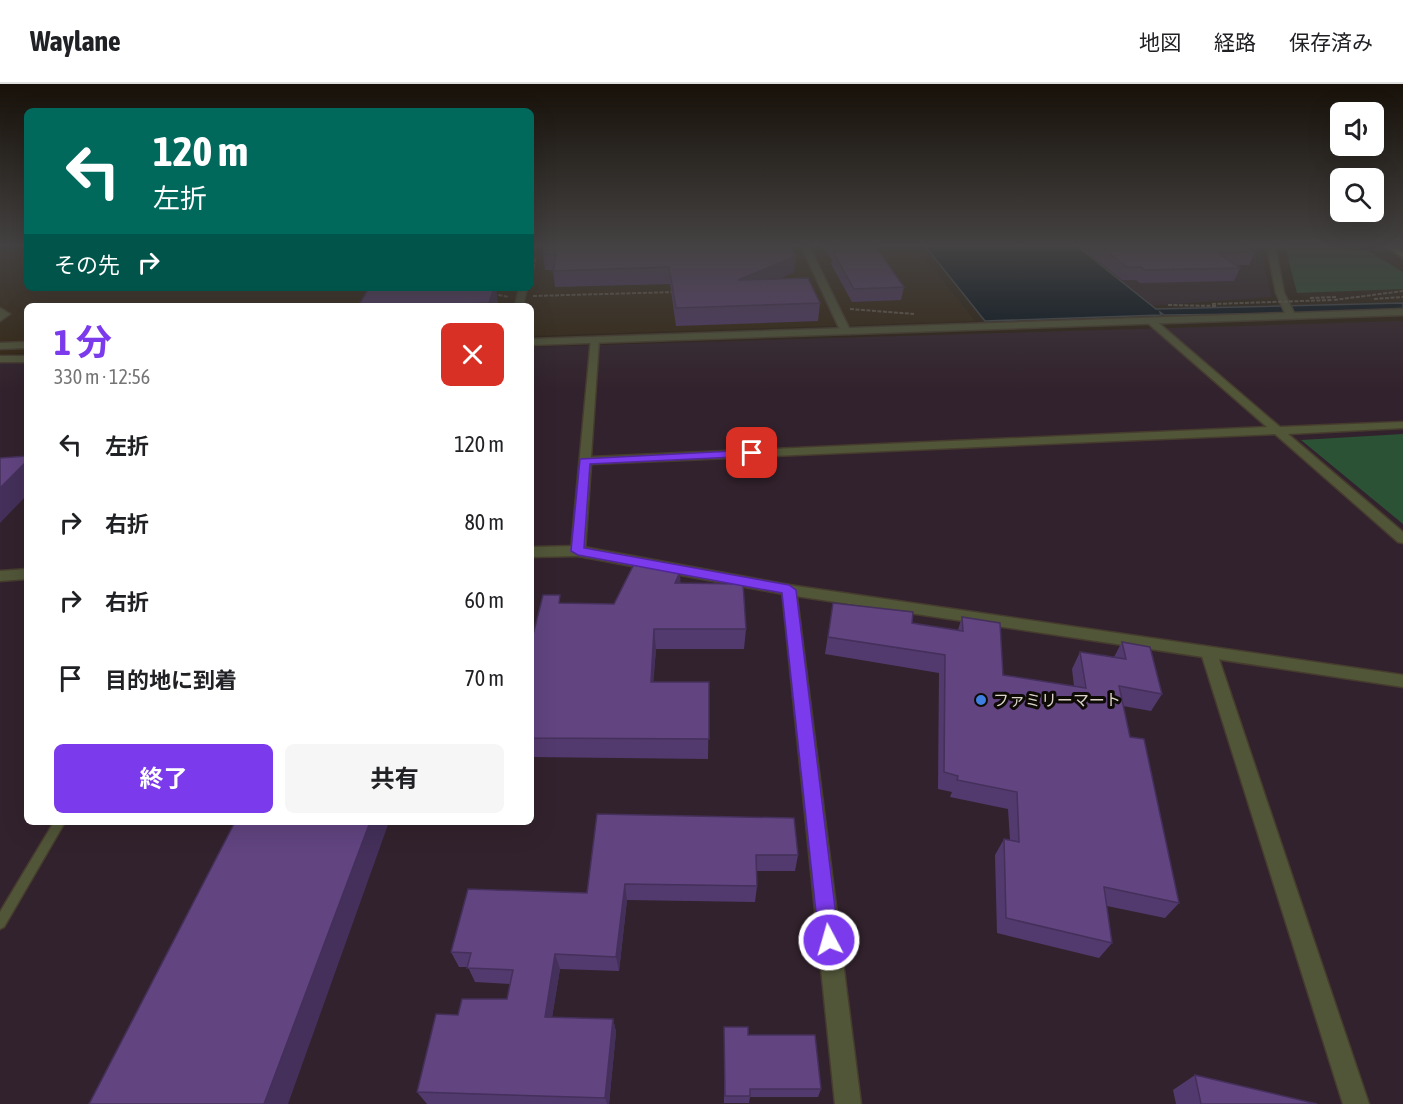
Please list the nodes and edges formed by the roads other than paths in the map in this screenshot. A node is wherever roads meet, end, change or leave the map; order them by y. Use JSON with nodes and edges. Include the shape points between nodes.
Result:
{"nodes":[{"id":1,"x":828,"y":294,"type":"edge"},
{"id":2,"x":1280,"y":294,"type":"edge"},
{"id":3,"x":0,"y":311,"type":"edge"},
{"id":4,"x":1403,"y":312,"type":"edge"},
{"id":5,"x":1290,"y":314,"type":"junction"},
{"id":6,"x":0,"y":318,"type":"edge"},
{"id":7,"x":1152,"y":322,"type":"junction"},
{"id":8,"x":846,"y":332,"type":"junction"},
{"id":9,"x":594,"y":340,"type":"junction"},
{"id":10,"x":534,"y":342,"type":"edge"},
{"id":11,"x":0,"y":345,"type":"edge"},
{"id":12,"x":24,"y":345,"type":"edge"},
{"id":13,"x":24,"y":358,"type":"edge"},
{"id":14,"x":0,"y":359,"type":"edge"},
{"id":15,"x":1403,"y":425,"type":"edge"},
{"id":16,"x":1277,"y":430,"type":"junction"},
{"id":17,"x":584,"y":461,"type":"junction"},
{"id":18,"x":1403,"y":539,"type":"edge"},
{"id":19,"x":578,"y":551,"type":"junction"},
{"id":20,"x":534,"y":552,"type":"edge"},
{"id":21,"x":24,"y":574,"type":"edge"},
{"id":22,"x":0,"y":576,"type":"edge"},
{"id":23,"x":789,"y":590,"type":"junction"},
{"id":24,"x":1209,"y":653,"type":"junction"},
{"id":25,"x":1403,"y":681,"type":"edge"},
{"id":26,"x":58,"y":825,"type":"edge"},
{"id":27,"x":0,"y":923,"type":"edge"},
{"id":28,"x":848,"y":1104,"type":"edge"},
{"id":29,"x":1356,"y":1104,"type":"edge"}],
"edges":[{"from":1,"to":8,"type":"street"},
{"from":2,"to":5,"type":"street"},
{"from":3,"to":6,"type":"street","via":[[5,314]]},
{"from":4,"to":5,"type":"street"},
{"from":5,"to":7,"type":"street"},
{"from":7,"to":8,"type":"street"},
{"from":7,"to":16,"type":"street"},
{"from":8,"to":9,"type":"street"},
{"from":9,"to":10,"type":"street"},
{"from":9,"to":17,"type":"street"},
{"from":11,"to":12,"type":"street"},
{"from":13,"to":14,"type":"street"},
{"from":15,"to":16,"type":"street"},
{"from":16,"to":17,"type":"street"},
{"from":16,"to":18,"type":"street"},
{"from":17,"to":19,"type":"street"},
{"from":19,"to":20,"type":"street"},
{"from":19,"to":23,"type":"street"},
{"from":21,"to":22,"type":"street"},
{"from":23,"to":24,"type":"street"},
{"from":23,"to":28,"type":"street"},
{"from":24,"to":25,"type":"street"},
{"from":24,"to":29,"type":"street"},
{"from":26,"to":27,"type":"lane"}]}
